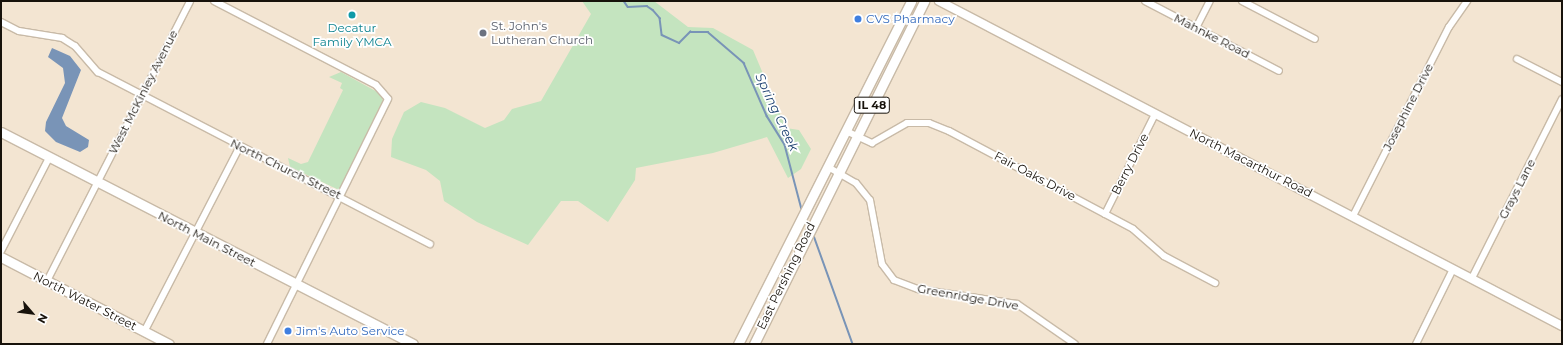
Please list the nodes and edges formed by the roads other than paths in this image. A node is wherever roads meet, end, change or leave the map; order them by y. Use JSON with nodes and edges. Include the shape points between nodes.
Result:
{"nodes":[{"id":1,"x":190,"y":1,"type":"edge"},
{"id":2,"x":214,"y":1,"type":"edge"},
{"id":3,"x":911,"y":1,"type":"edge"},
{"id":4,"x":924,"y":1,"type":"edge"},
{"id":5,"x":939,"y":1,"type":"edge"},
{"id":6,"x":1144,"y":1,"type":"edge"},
{"id":7,"x":1210,"y":1,"type":"edge"},
{"id":8,"x":1242,"y":1,"type":"edge"},
{"id":9,"x":1464,"y":2,"type":"edge"},
{"id":10,"x":1,"y":22,"type":"edge"},
{"id":11,"x":1196,"y":28,"type":"junction"},
{"id":12,"x":1315,"y":38,"type":"dead end"},
{"id":13,"x":1517,"y":59,"type":"dead end"},
{"id":14,"x":1279,"y":71,"type":"dead end"},
{"id":15,"x":1562,"y":82,"type":"edge"},
{"id":16,"x":142,"y":95,"type":"junction"},
{"id":17,"x":1562,"y":99,"type":"edge"},
{"id":18,"x":1155,"y":114,"type":"junction"},
{"id":19,"x":846,"y":131,"type":"junction"},
{"id":20,"x":1,"y":132,"type":"edge"},
{"id":21,"x":856,"y":136,"type":"junction"},
{"id":22,"x":240,"y":146,"type":"junction"},
{"id":23,"x":49,"y":158,"type":"junction"},
{"id":24,"x":828,"y":167,"type":"junction"},
{"id":25,"x":838,"y":172,"type":"junction"},
{"id":26,"x":96,"y":183,"type":"junction"},
{"id":27,"x":342,"y":196,"type":"junction"},
{"id":28,"x":1105,"y":214,"type":"junction"},
{"id":29,"x":1353,"y":216,"type":"junction"},
{"id":30,"x":195,"y":232,"type":"junction"},
{"id":31,"x":430,"y":244,"type":"dead end"},
{"id":32,"x":1,"y":251,"type":"edge"},
{"id":33,"x":1,"y":257,"type":"edge"},
{"id":34,"x":1453,"y":269,"type":"junction"},
{"id":35,"x":1472,"y":278,"type":"junction"},
{"id":36,"x":47,"y":281,"type":"junction"},
{"id":37,"x":1215,"y":283,"type":"dead end"},
{"id":38,"x":297,"y":285,"type":"junction"},
{"id":39,"x":1562,"y":326,"type":"edge"},
{"id":40,"x":144,"y":332,"type":"junction"},
{"id":41,"x":169,"y":344,"type":"edge"},
{"id":42,"x":267,"y":344,"type":"edge"},
{"id":43,"x":413,"y":344,"type":"edge"},
{"id":44,"x":738,"y":344,"type":"edge"},
{"id":45,"x":754,"y":344,"type":"edge"},
{"id":46,"x":1075,"y":344,"type":"edge"},
{"id":47,"x":1416,"y":344,"type":"edge"}],
"edges":[{"from":1,"to":16,"type":"street","name":"West McKinley Avenue"},
{"from":2,"to":27,"type":"street","via":[[383,90],[388,99],[386,110]]},
{"from":3,"to":19,"type":"main road","number":"IL 48"},
{"from":4,"to":21,"type":"main road","number":"IL 48"},
{"from":5,"to":18,"type":"street","name":"North Macarthur Road"},
{"from":6,"to":11,"type":"street","name":"Mahnke Road"},
{"from":7,"to":11,"type":"street"},
{"from":8,"to":12,"type":"street"},
{"from":9,"to":29,"type":"street","name":"Josephine Drive"},
{"from":10,"to":16,"type":"street","name":"North Church Street","via":[[19,31],[62,38],[75,46],[95,70]]},
{"from":11,"to":14,"type":"street","name":"Mahnke Road"},
{"from":13,"to":15,"type":"street"},
{"from":16,"to":22,"type":"street","name":"North Church Street"},
{"from":16,"to":26,"type":"street","name":"West McKinley Avenue"},
{"from":17,"to":35,"type":"street","name":"Grays Lane"},
{"from":18,"to":28,"type":"street","name":"Berry Drive"},
{"from":18,"to":29,"type":"street","name":"North Macarthur Road"},
{"from":19,"to":21,"type":"street","name":"Fair Oaks Drive"},
{"from":19,"to":24,"type":"main road","number":"IL 48"},
{"from":20,"to":23,"type":"main road","name":"North Main Street"},
{"from":21,"to":25,"type":"main road","number":"IL 48"},
{"from":21,"to":28,"type":"street","name":"Fair Oaks Drive","via":[[872,143],[907,123],[930,123]]},
{"from":22,"to":27,"type":"street","name":"North Church Street"},
{"from":22,"to":30,"type":"street"},
{"from":23,"to":26,"type":"main road","name":"North Main Street"},
{"from":23,"to":32,"type":"street"},
{"from":24,"to":25,"type":"street","name":"Greenridge Drive"},
{"from":24,"to":44,"type":"main road","number":"IL 48"},
{"from":25,"to":45,"type":"main road","name":"East Pershing Road","number":"IL 48","via":[[800,245]]},
{"from":25,"to":46,"type":"street","name":"Greenridge Drive","via":[[856,183],[870,200],[882,264],[894,280],[918,289],[1017,304]]},
{"from":26,"to":30,"type":"main road","name":"North Main Street"},
{"from":26,"to":36,"type":"street","name":"West McKinley Avenue"},
{"from":27,"to":31,"type":"street","name":"North Church Street"},
{"from":27,"to":38,"type":"street"},
{"from":28,"to":37,"type":"street","name":"Fair Oaks Drive","via":[[1133,229],[1167,258]]},
{"from":29,"to":34,"type":"street","name":"North Macarthur Road"},
{"from":30,"to":38,"type":"main road","name":"North Main Street"},
{"from":30,"to":40,"type":"street"},
{"from":33,"to":36,"type":"main road","name":"North Water Street"},
{"from":34,"to":35,"type":"street","name":"North Macarthur Road"},
{"from":34,"to":47,"type":"street"},
{"from":35,"to":39,"type":"street","name":"North Macarthur Road"},
{"from":36,"to":40,"type":"main road","name":"North Water Street"},
{"from":38,"to":42,"type":"street"},
{"from":38,"to":43,"type":"main road","name":"North Main Street"},
{"from":40,"to":41,"type":"main road","name":"North Water Street"}]}
